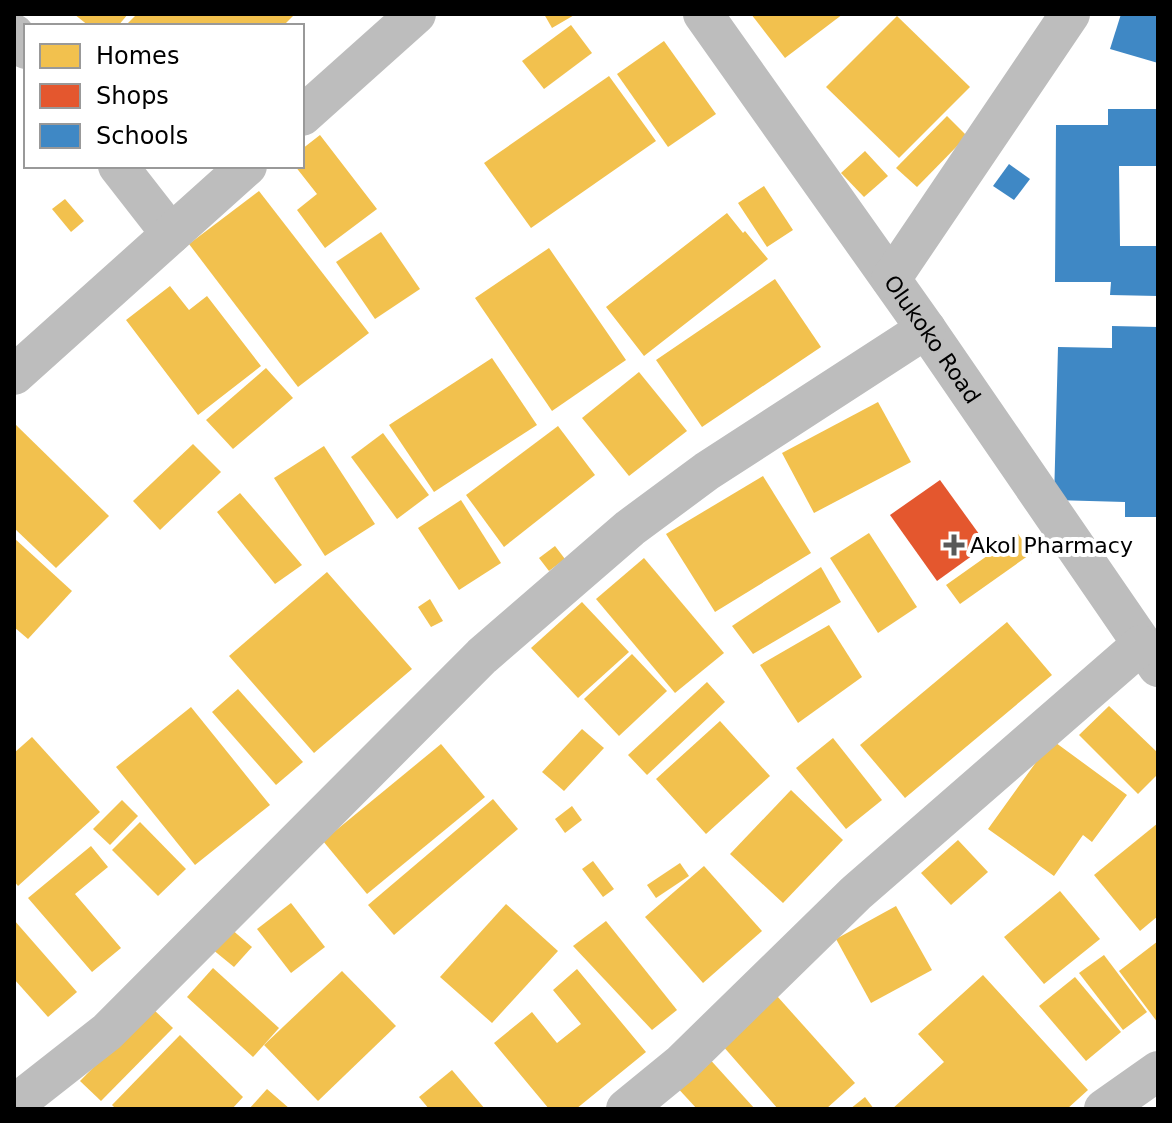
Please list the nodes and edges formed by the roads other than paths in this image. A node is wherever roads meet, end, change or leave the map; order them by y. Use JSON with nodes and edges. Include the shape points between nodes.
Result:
{"nodes":[{"id":1,"x":416,"y":14,"type":"edge"},
{"id":2,"x":703,"y":14,"type":"edge"},
{"id":3,"x":1070,"y":14,"type":"edge"},
{"id":4,"x":304,"y":114,"type":"edge"},
{"id":5,"x":120,"y":168,"type":"edge"},
{"id":6,"x":245,"y":168,"type":"edge"},
{"id":7,"x":171,"y":234,"type":"junction"},
{"id":8,"x":891,"y":279,"type":"junction"},
{"id":9,"x":926,"y":329,"type":"junction"},
{"id":10,"x":14,"y":375,"type":"edge"},
{"id":11,"x":1150,"y":656,"type":"edge"},
{"id":12,"x":1158,"y":1071,"type":"edge"},
{"id":13,"x":14,"y":1105,"type":"edge"},
{"id":14,"x":626,"y":1109,"type":"edge"},
{"id":15,"x":1104,"y":1109,"type":"edge"}],
"edges":[{"from":1,"to":4,"type":"street"},
{"from":2,"to":8,"type":"street","name":"Olukoko Road"},
{"from":3,"to":8,"type":"street"},
{"from":5,"to":7,"type":"street"},
{"from":6,"to":7,"type":"street"},
{"from":7,"to":10,"type":"street"},
{"from":8,"to":9,"type":"street","name":"Olukoko Road"},
{"from":9,"to":11,"type":"street","name":"Olukoko Road"},
{"from":9,"to":13,"type":"street","via":[[707,471],[630,528],[482,656],[107,1032]]},
{"from":11,"to":14,"type":"street","via":[[856,893],[681,1064]]},
{"from":12,"to":15,"type":"street"}]}
